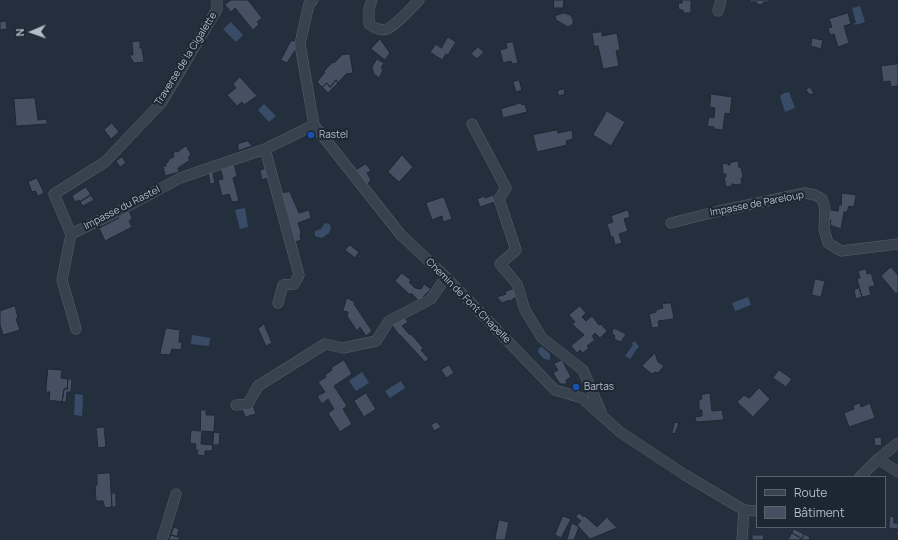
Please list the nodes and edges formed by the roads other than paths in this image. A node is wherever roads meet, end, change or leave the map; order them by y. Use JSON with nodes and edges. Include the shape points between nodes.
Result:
{"nodes":[{"id":1,"x":217,"y":0,"type":"edge"},
{"id":2,"x":313,"y":0,"type":"edge"},
{"id":3,"x":372,"y":0,"type":"edge"},
{"id":4,"x":419,"y":0,"type":"edge"},
{"id":5,"x":722,"y":0,"type":"edge"},
{"id":6,"x":718,"y":11,"type":"dead end"},
{"id":7,"x":472,"y":124,"type":"dead end"},
{"id":8,"x":314,"y":126,"type":"junction"},
{"id":9,"x":264,"y":149,"type":"junction"},
{"id":10,"x":671,"y":223,"type":"dead end"},
{"id":11,"x":71,"y":234,"type":"junction"},
{"id":12,"x":898,"y":244,"type":"edge"},
{"id":13,"x":446,"y":277,"type":"junction"},
{"id":14,"x":278,"y":303,"type":"dead end"},
{"id":15,"x":76,"y":329,"type":"dead end"},
{"id":16,"x":236,"y":405,"type":"dead end"},
{"id":17,"x":602,"y":416,"type":"junction"},
{"id":18,"x":898,"y":443,"type":"edge"},
{"id":19,"x":878,"y":459,"type":"junction"},
{"id":20,"x":898,"y":472,"type":"edge"},
{"id":21,"x":861,"y":476,"type":"edge"},
{"id":22,"x":176,"y":494,"type":"dead end"},
{"id":23,"x":744,"y":510,"type":"junction"},
{"id":24,"x":756,"y":511,"type":"edge"},
{"id":25,"x":162,"y":540,"type":"edge"},
{"id":26,"x":742,"y":540,"type":"edge"}],
"edges":[{"from":1,"to":11,"type":"street","name":"Traverse de la Cigalette","via":[[217,10],[162,102],[105,162],[54,194]]},
{"from":2,"to":8,"type":"street","name":"Chemin de Font Chapelle","via":[[309,4],[300,44]]},
{"from":3,"to":4,"type":"street","via":[[368,24],[376,29],[386,29]]},
{"from":5,"to":6,"type":"street"},
{"from":7,"to":17,"type":"street","via":[[506,188],[500,199],[516,250],[500,264],[516,284],[525,310],[542,338],[583,370]]},
{"from":8,"to":9,"type":"street","name":"Impasse du Rastel"},
{"from":8,"to":13,"type":"street","name":"Chemin de Font Chapelle","via":[[401,235]]},
{"from":9,"to":11,"type":"street","name":"Impasse du Rastel","via":[[180,178]]},
{"from":9,"to":14,"type":"street","via":[[299,275],[294,284],[283,285]]},
{"from":10,"to":12,"type":"street","name":"Impasse de Pareloup","via":[[805,193],[822,199],[825,209],[824,230],[828,243],[841,251]]},
{"from":11,"to":15,"type":"street","via":[[62,280]]},
{"from":13,"to":16,"type":"street","via":[[432,299],[389,321],[376,341],[343,348],[325,344],[258,386],[248,404]]},
{"from":13,"to":17,"type":"street","name":"Chemin de Font Chapelle","via":[[555,390],[582,398]]},
{"from":17,"to":23,"type":"street","name":"Chemin de Font Chapelle","via":[[620,432]]},
{"from":18,"to":19,"type":"street"},
{"from":19,"to":20,"type":"street"},
{"from":19,"to":21,"type":"street"},
{"from":22,"to":25,"type":"street"},
{"from":23,"to":24,"type":"street","name":"Chemin de Font Chapelle"},
{"from":23,"to":26,"type":"street"}]}
